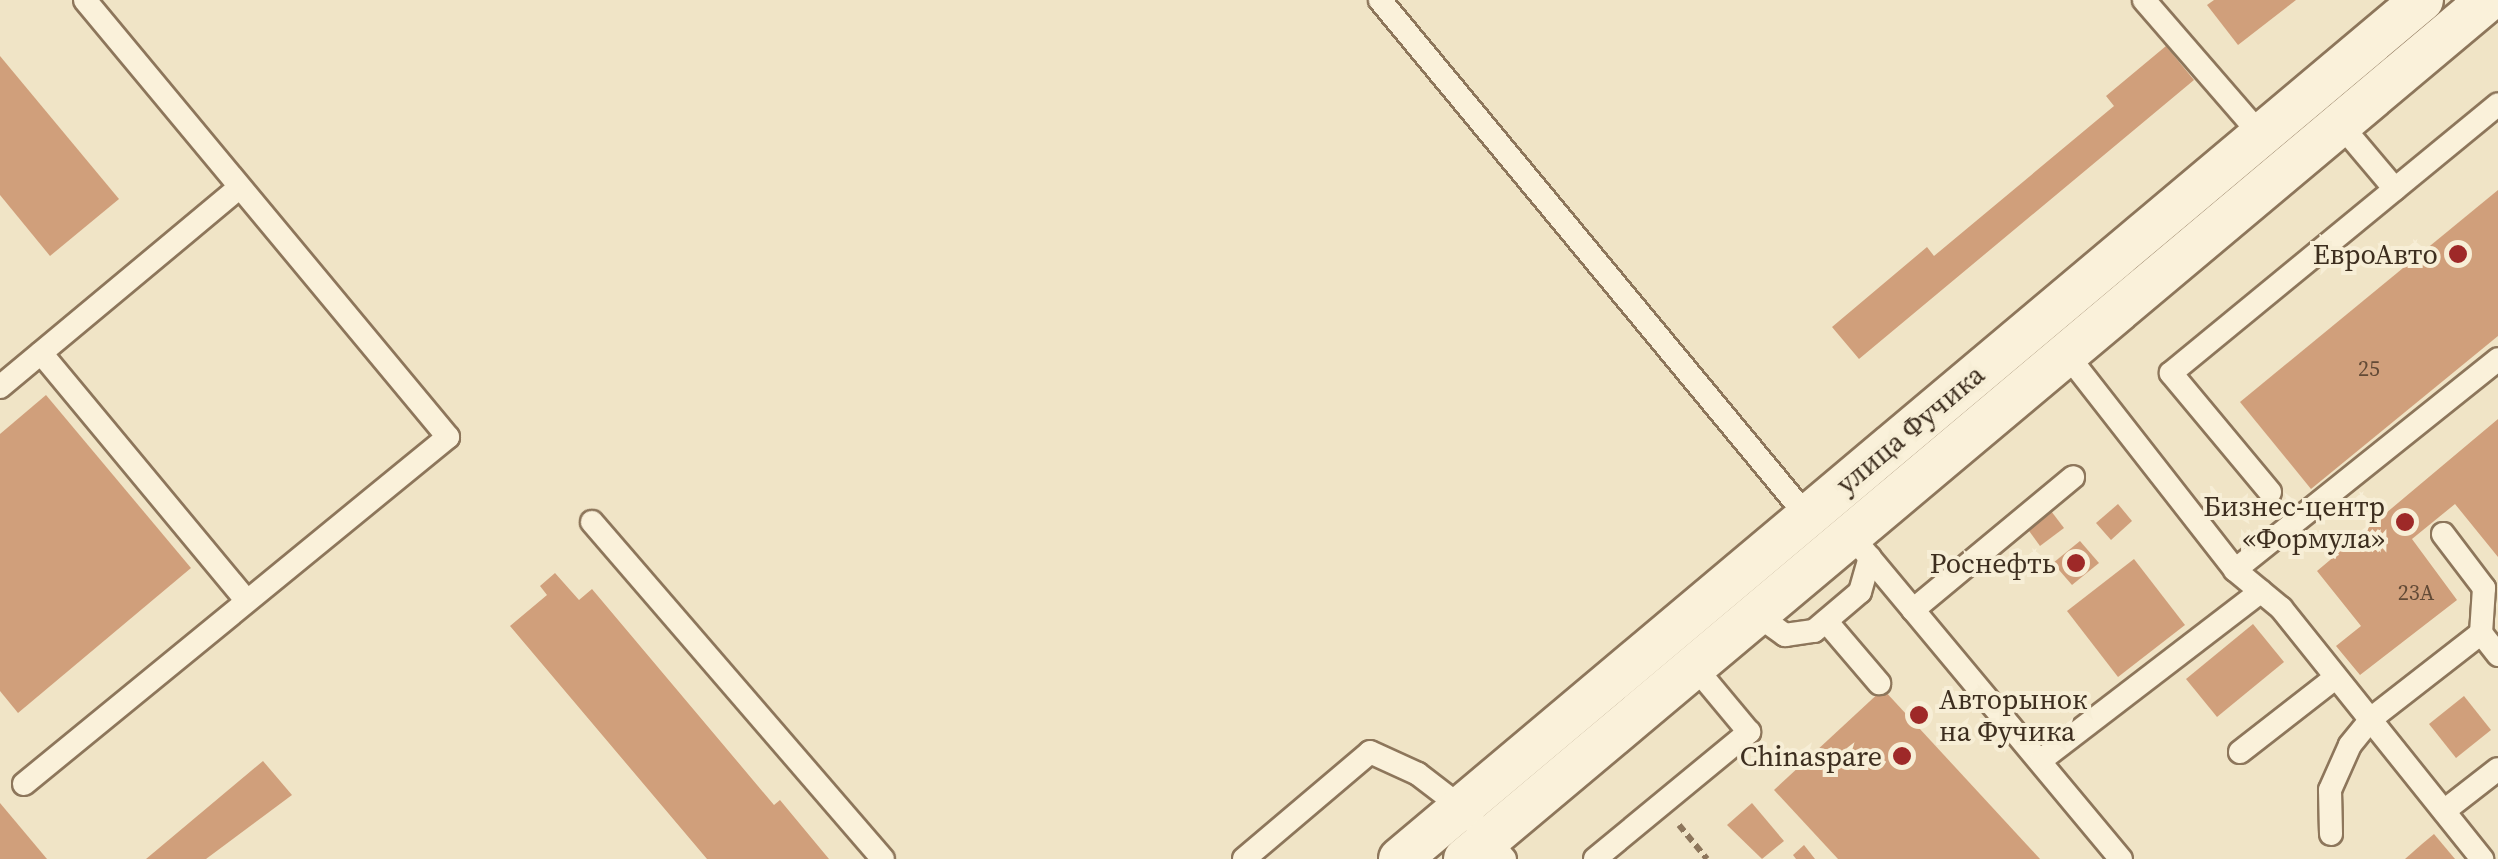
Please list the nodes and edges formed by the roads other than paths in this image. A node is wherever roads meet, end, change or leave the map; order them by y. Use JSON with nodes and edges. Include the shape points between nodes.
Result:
{"nodes":[{"id":1,"x":84,"y":0,"type":"edge"},
{"id":2,"x":1380,"y":0,"type":"edge"},
{"id":3,"x":2144,"y":0,"type":"edge"},
{"id":4,"x":2422,"y":0,"type":"edge"},
{"id":5,"x":2488,"y":0,"type":"edge"},
{"id":6,"x":2498,"y":104,"type":"edge"},
{"id":7,"x":2340,"y":124,"type":"junction"},
{"id":8,"x":2262,"y":135,"type":"junction"},
{"id":9,"x":2289,"y":167,"type":"junction"},
{"id":10,"x":240,"y":187,"type":"junction"},
{"id":11,"x":2395,"y":189,"type":"junction"},
{"id":12,"x":2039,"y":321,"type":"junction"},
{"id":13,"x":41,"y":352,"type":"junction"},
{"id":14,"x":2066,"y":354,"type":"junction"},
{"id":15,"x":2498,"y":359,"type":"edge"},
{"id":16,"x":0,"y":387,"type":"edge"},
{"id":17,"x":2073,"y":477,"type":"dead end"},
{"id":18,"x":2270,"y":492,"type":"dead end"},
{"id":19,"x":1816,"y":509,"type":"junction"},
{"id":20,"x":592,"y":522,"type":"dead end"},
{"id":21,"x":2443,"y":534,"type":"dead end"},
{"id":22,"x":1852,"y":547,"type":"junction"},
{"id":23,"x":2235,"y":570,"type":"junction"},
{"id":24,"x":2261,"y":591,"type":"junction"},
{"id":25,"x":247,"y":601,"type":"junction"},
{"id":26,"x":1913,"y":610,"type":"junction"},
{"id":27,"x":1756,"y":614,"type":"junction"},
{"id":28,"x":1826,"y":622,"type":"junction"},
{"id":29,"x":2481,"y":634,"type":"junction"},
{"id":30,"x":2498,"y":655,"type":"edge"},
{"id":31,"x":1694,"y":666,"type":"junction"},
{"id":32,"x":2335,"y":678,"type":"junction"},
{"id":33,"x":1879,"y":683,"type":"dead end"},
{"id":34,"x":2372,"y":718,"type":"junction"},
{"id":35,"x":2240,"y":752,"type":"dead end"},
{"id":36,"x":2042,"y":760,"type":"junction"},
{"id":37,"x":2498,"y":769,"type":"edge"},
{"id":38,"x":24,"y":784,"type":"dead end"},
{"id":39,"x":1461,"y":807,"type":"junction"},
{"id":40,"x":2444,"y":811,"type":"junction"},
{"id":41,"x":2331,"y":834,"type":"dead end"},
{"id":42,"x":1487,"y":852,"type":"edge"},
{"id":43,"x":883,"y":859,"type":"edge"},
{"id":44,"x":1244,"y":859,"type":"edge"},
{"id":45,"x":1400,"y":859,"type":"edge"},
{"id":46,"x":1595,"y":859,"type":"edge"},
{"id":47,"x":2121,"y":859,"type":"edge"},
{"id":48,"x":2482,"y":859,"type":"edge"}],
"edges":[{"from":1,"to":10,"type":"lane"},
{"from":2,"to":19,"type":"lane"},
{"from":3,"to":8,"type":"lane"},
{"from":4,"to":8,"type":"street","name":"улица Фучика"},
{"from":5,"to":7,"type":"street","name":"улица Фучика"},
{"from":6,"to":11,"type":"lane"},
{"from":7,"to":9,"type":"street","name":"улица Фучика"},
{"from":7,"to":11,"type":"lane"},
{"from":8,"to":9,"type":"lane"},
{"from":8,"to":12,"type":"street","name":"улица Фучика"},
{"from":9,"to":14,"type":"street","name":"улица Фучика"},
{"from":10,"to":13,"type":"lane"},
{"from":10,"to":25,"type":"lane","via":[[448,437]]},
{"from":11,"to":18,"type":"lane","via":[[2171,373]]},
{"from":12,"to":14,"type":"lane"},
{"from":12,"to":19,"type":"street","name":"улица Фучика"},
{"from":13,"to":16,"type":"lane"},
{"from":13,"to":25,"type":"lane"},
{"from":14,"to":22,"type":"street","name":"улица Фучика"},
{"from":14,"to":23,"type":"lane"},
{"from":15,"to":23,"type":"lane"},
{"from":17,"to":26,"type":"lane"},
{"from":19,"to":22,"type":"lane"},
{"from":19,"to":39,"type":"street","name":"улица Фучика"},
{"from":20,"to":43,"type":"lane"},
{"from":21,"to":29,"type":"lane","via":[[2484,588]]},
{"from":22,"to":26,"type":"lane"},
{"from":22,"to":27,"type":"street","name":"улица Фучика"},
{"from":22,"to":28,"type":"lane","via":[[1860,592]]},
{"from":23,"to":24,"type":"lane"},
{"from":24,"to":32,"type":"lane"},
{"from":24,"to":36,"type":"lane"},
{"from":25,"to":38,"type":"lane"},
{"from":26,"to":36,"type":"lane"},
{"from":27,"to":28,"type":"lane","via":[[1785,634],[1814,632]]},
{"from":27,"to":31,"type":"street","name":"улица Фучика"},
{"from":28,"to":33,"type":"lane"},
{"from":29,"to":30,"type":"lane"},
{"from":29,"to":34,"type":"lane"},
{"from":31,"to":42,"type":"street","name":"улица Фучика"},
{"from":31,"to":46,"type":"lane","via":[[1749,732]]},
{"from":32,"to":34,"type":"lane"},
{"from":32,"to":35,"type":"lane"},
{"from":34,"to":40,"type":"lane"},
{"from":34,"to":41,"type":"lane","via":[[2350,745],[2330,790]]},
{"from":36,"to":47,"type":"lane"},
{"from":37,"to":40,"type":"lane"},
{"from":39,"to":42,"type":"lane"},
{"from":39,"to":44,"type":"lane","via":[[1418,774],[1370,752]]},
{"from":39,"to":45,"type":"street","name":"улица Фучика"},
{"from":40,"to":48,"type":"lane"}]}
